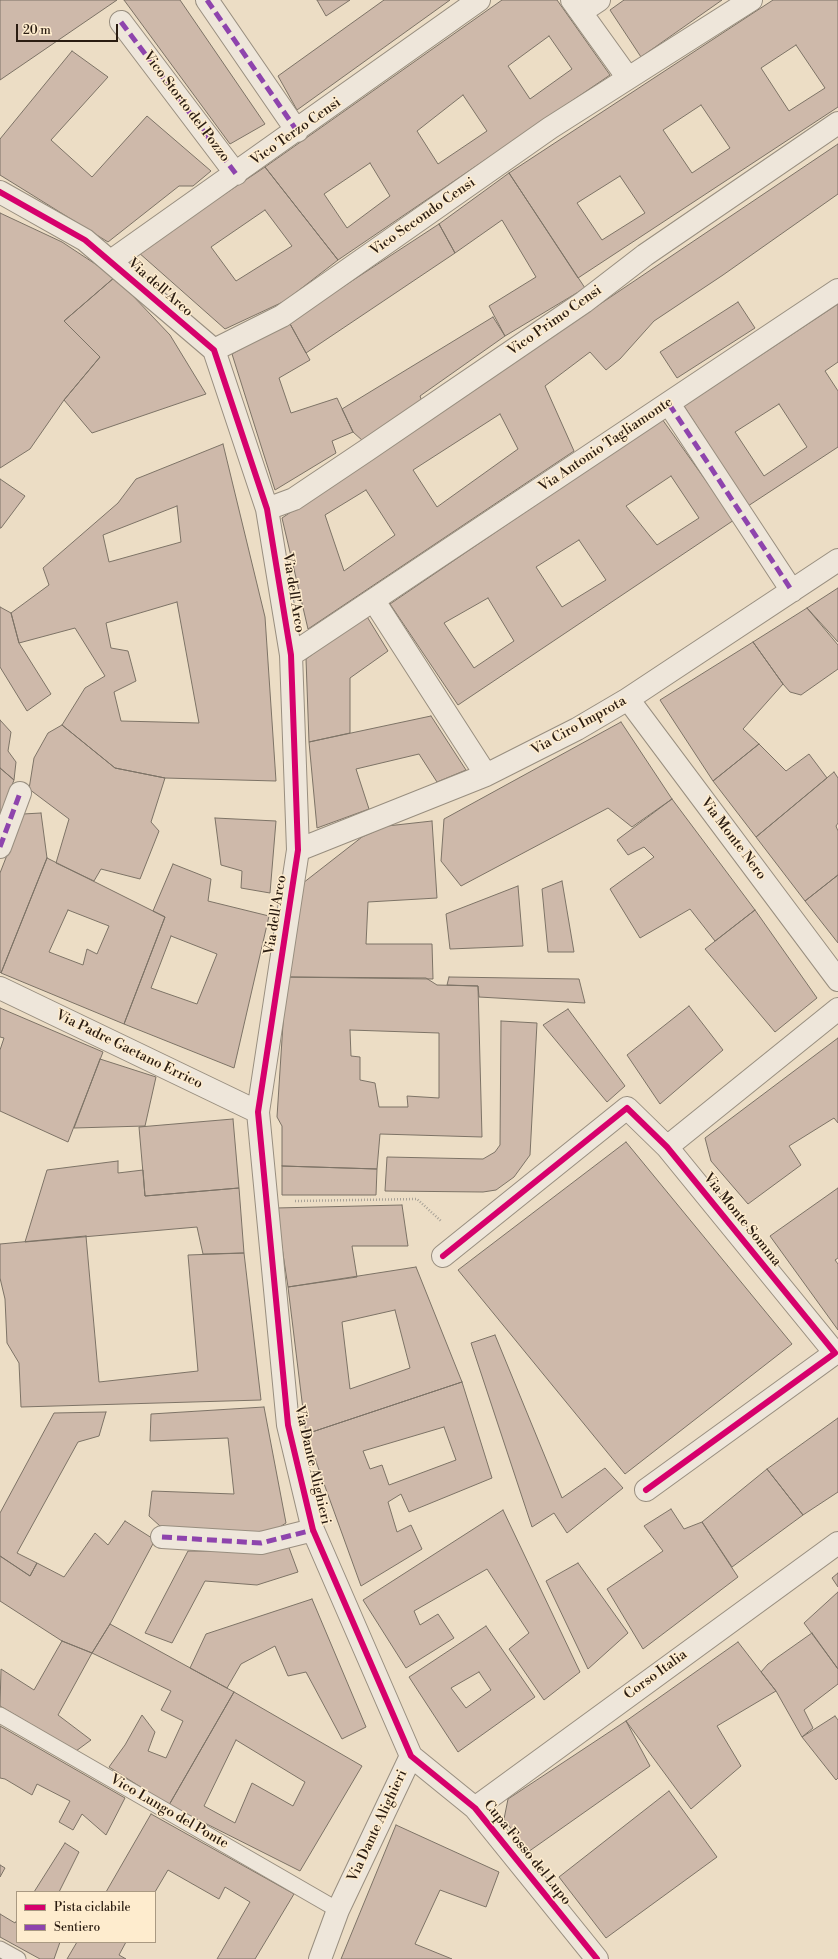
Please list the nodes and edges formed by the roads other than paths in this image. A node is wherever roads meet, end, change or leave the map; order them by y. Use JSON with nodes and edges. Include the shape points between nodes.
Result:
{"nodes":[{"id":1,"x":207,"y":0,"type":"edge"},
{"id":2,"x":479,"y":0,"type":"edge"},
{"id":3,"x":599,"y":0,"type":"edge"},
{"id":4,"x":751,"y":0,"type":"edge"},
{"id":5,"x":577,"y":6,"type":"edge"},
{"id":6,"x":120,"y":22,"type":"dead end"},
{"id":7,"x":628,"y":78,"type":"junction"},
{"id":8,"x":838,"y":122,"type":"edge"},
{"id":9,"x":297,"y":131,"type":"junction"},
{"id":10,"x":236,"y":174,"type":"junction"},
{"id":11,"x":0,"y":192,"type":"edge"},
{"id":12,"x":111,"y":261,"type":"junction"},
{"id":13,"x":838,"y":290,"type":"edge"},
{"id":14,"x":214,"y":350,"type":"junction"},
{"id":15,"x":669,"y":404,"type":"junction"},
{"id":16,"x":267,"y":509,"type":"junction"},
{"id":17,"x":838,"y":560,"type":"edge"},
{"id":18,"x":792,"y":591,"type":"junction"},
{"id":19,"x":374,"y":601,"type":"junction"},
{"id":20,"x":291,"y":655,"type":"junction"},
{"id":21,"x":628,"y":699,"type":"junction"},
{"id":22,"x":486,"y":775,"type":"junction"},
{"id":23,"x":20,"y":794,"type":"dead end"},
{"id":24,"x":0,"y":847,"type":"edge"},
{"id":25,"x":298,"y":850,"type":"junction"},
{"id":26,"x":838,"y":980,"type":"edge"},
{"id":27,"x":0,"y":988,"type":"edge"},
{"id":28,"x":838,"y":1009,"type":"edge"},
{"id":29,"x":258,"y":1112,"type":"junction"},
{"id":30,"x":667,"y":1147,"type":"junction"},
{"id":31,"x":443,"y":1256,"type":"dead end"},
{"id":32,"x":646,"y":1490,"type":"dead end"},
{"id":33,"x":313,"y":1530,"type":"junction"},
{"id":34,"x":162,"y":1537,"type":"dead end"},
{"id":35,"x":838,"y":1543,"type":"edge"},
{"id":36,"x":0,"y":1715,"type":"edge"},
{"id":37,"x":411,"y":1756,"type":"junction"},
{"id":38,"x":475,"y":1808,"type":"junction"},
{"id":39,"x":338,"y":1910,"type":"junction"},
{"id":40,"x":0,"y":1949,"type":"edge"},
{"id":41,"x":18,"y":1959,"type":"edge"},
{"id":42,"x":320,"y":1959,"type":"edge"},
{"id":43,"x":597,"y":1959,"type":"edge"}],
"edges":[{"from":1,"to":9,"type":"street"},
{"from":2,"to":9,"type":"street","name":"Vico Terzo Censi"},
{"from":3,"to":5,"type":"street"},
{"from":4,"to":7,"type":"street","name":"Vico Secondo Censi"},
{"from":5,"to":7,"type":"street"},
{"from":6,"to":10,"type":"street","name":"Vico Storto del Pozzo"},
{"from":7,"to":14,"type":"street","name":"Vico Secondo Censi","via":[[550,128],[282,316]]},
{"from":8,"to":16,"type":"street","name":"Vico Primo Censi","via":[[645,255],[584,302],[294,500]]},
{"from":9,"to":10,"type":"street","name":"Vico Terzo Censi"},
{"from":10,"to":12,"type":"street","name":"Vico Terzo Censi"},
{"from":11,"to":12,"type":"street","name":"Via dell'Arco","via":[[85,240]]},
{"from":12,"to":14,"type":"street","name":"Via dell'Arco"},
{"from":13,"to":15,"type":"street","name":"Via Antonio Tagliamonte"},
{"from":14,"to":16,"type":"street","name":"Via dell'Arco"},
{"from":15,"to":18,"type":"street"},
{"from":15,"to":19,"type":"street","name":"Via Antonio Tagliamonte"},
{"from":16,"to":20,"type":"street","name":"Via dell'Arco"},
{"from":17,"to":18,"type":"street","name":"Via Ciro Improta"},
{"from":18,"to":21,"type":"street","name":"Via Ciro Improta"},
{"from":19,"to":20,"type":"street","name":"Via Antonio Tagliamonte"},
{"from":19,"to":22,"type":"street"},
{"from":20,"to":25,"type":"street","name":"Via dell'Arco"},
{"from":21,"to":22,"type":"street","name":"Via Ciro Improta","via":[[577,729]]},
{"from":21,"to":26,"type":"street","name":"Via Monte Nero"},
{"from":22,"to":25,"type":"street","name":"Via Ciro Improta"},
{"from":23,"to":24,"type":"street"},
{"from":25,"to":29,"type":"street","name":"Via dell'Arco"},
{"from":27,"to":29,"type":"street","name":"Via Padre Gaetano Errico"},
{"from":28,"to":30,"type":"street"},
{"from":29,"to":33,"type":"street","name":"Via Dante Alighieri","via":[[288,1426]]},
{"from":30,"to":31,"type":"street","name":"Via Monte Somma","via":[[627,1108]]},
{"from":30,"to":32,"type":"street","name":"Via Monte Somma","via":[[835,1353]]},
{"from":33,"to":34,"type":"street","via":[[261,1543]]},
{"from":33,"to":37,"type":"street","name":"Via Dante Alighieri"},
{"from":35,"to":38,"type":"street","name":"Corso Italia"},
{"from":36,"to":39,"type":"lane","name":"Vico Lungo del Ponte"},
{"from":37,"to":38,"type":"street","name":"Cupa Fosso del Lupo"},
{"from":37,"to":39,"type":"street","name":"Via Dante Alighieri"},
{"from":38,"to":43,"type":"street","name":"Cupa Fosso del Lupo"},
{"from":39,"to":42,"type":"street","name":"Via Dante Alighieri"},
{"from":40,"to":41,"type":"lane"}]}
